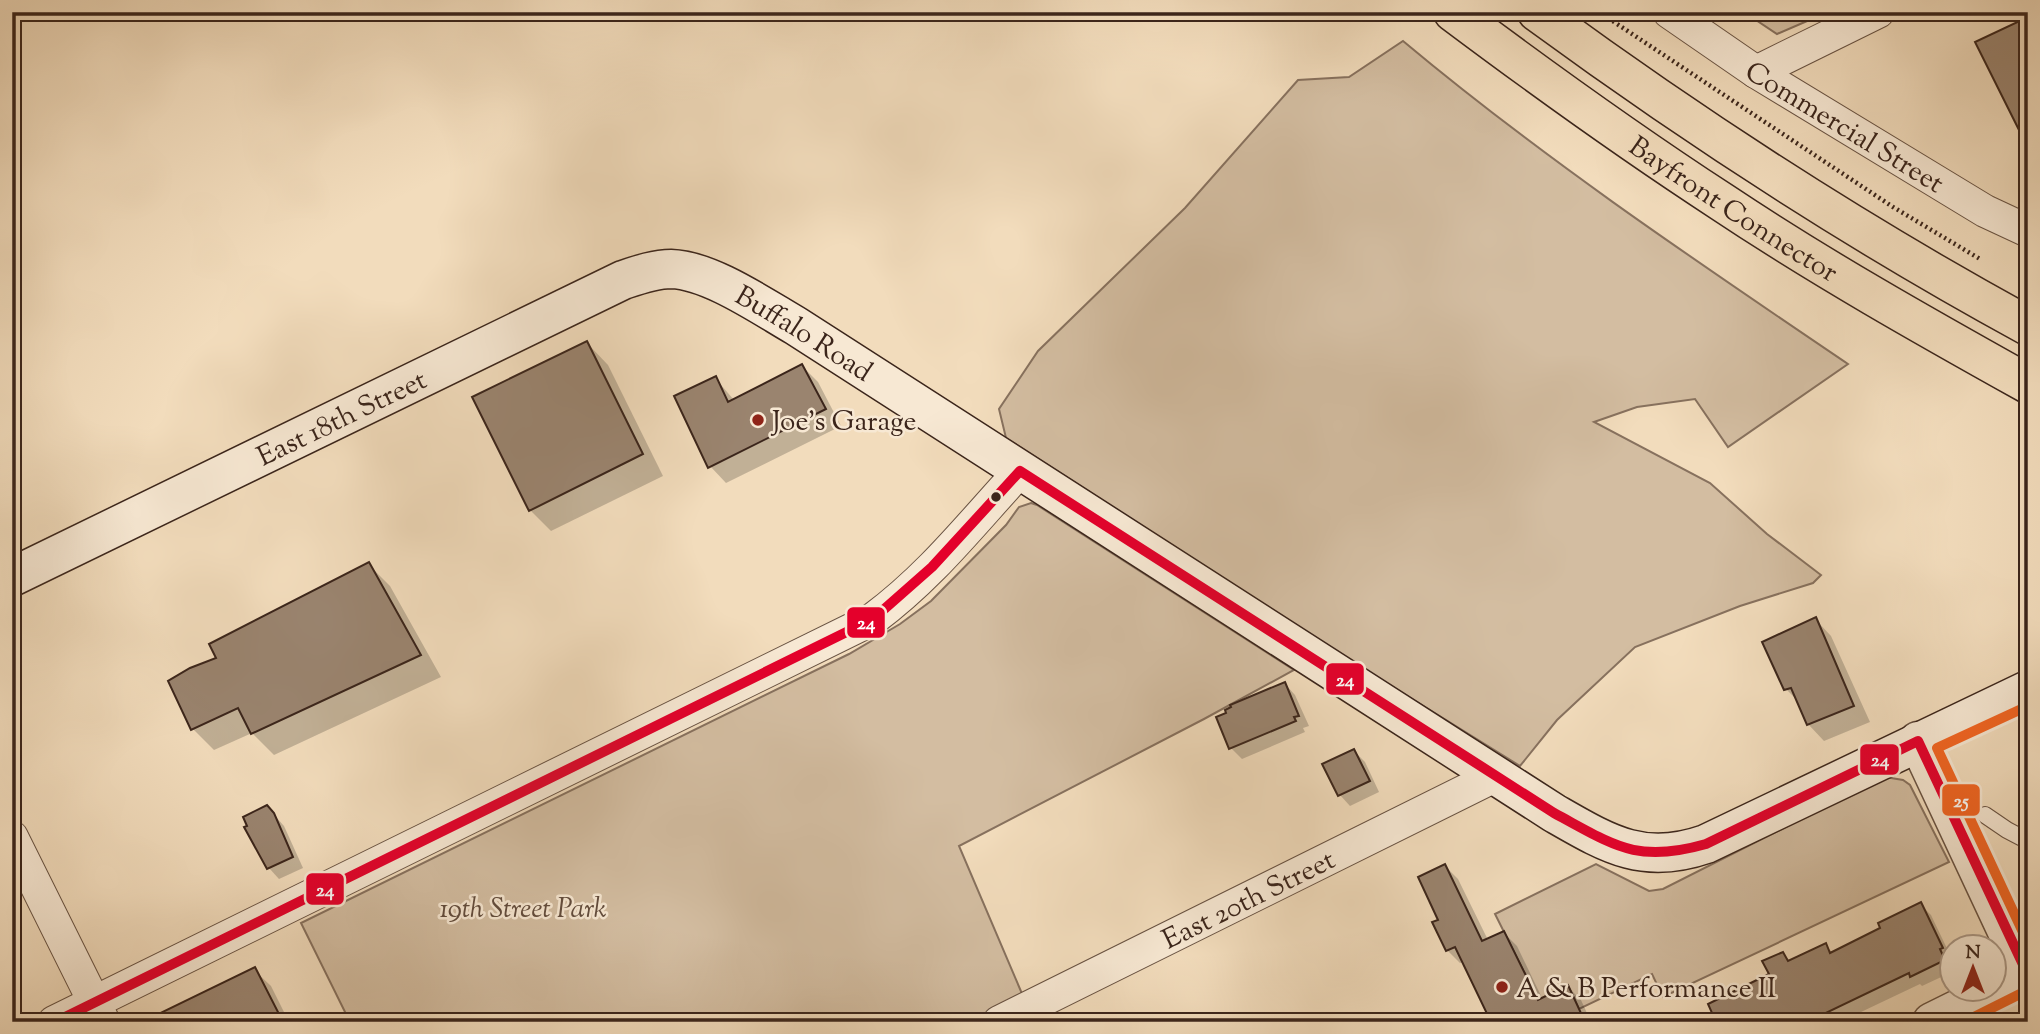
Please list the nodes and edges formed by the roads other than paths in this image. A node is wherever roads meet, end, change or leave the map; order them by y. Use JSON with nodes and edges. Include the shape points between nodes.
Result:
{"nodes":[{"id":1,"x":1453,"y":12,"type":"edge"},
{"id":2,"x":1537,"y":12,"type":"edge"},
{"id":3,"x":1669,"y":12,"type":"edge"},
{"id":4,"x":1878,"y":12,"type":"edge"},
{"id":5,"x":1756,"y":72,"type":"junction"},
{"id":6,"x":2028,"y":231,"type":"edge"},
{"id":7,"x":672,"y":269,"type":"joint"},
{"id":8,"x":2028,"y":326,"type":"edge"},
{"id":9,"x":2028,"y":384,"type":"edge"},
{"id":10,"x":1020,"y":471,"type":"junction"},
{"id":11,"x":12,"y":577,"type":"edge"},
{"id":12,"x":2028,"y":690,"type":"edge"},
{"id":13,"x":1919,"y":741,"type":"junction"},
{"id":14,"x":1497,"y":775,"type":"junction"},
{"id":15,"x":1986,"y":815,"type":"dead end"},
{"id":16,"x":12,"y":837,"type":"edge"},
{"id":17,"x":2028,"y":841,"type":"edge"},
{"id":18,"x":2028,"y":975,"type":"edge"},
{"id":19,"x":1053,"y":1010,"type":"edge"},
{"id":20,"x":99,"y":1012,"type":"edge"},
{"id":21,"x":54,"y":1022,"type":"edge"},
{"id":22,"x":999,"y":1022,"type":"edge"},
{"id":23,"x":1932,"y":1022,"type":"edge"}],
"edges":[{"from":1,"to":9,"type":"highway","name":"Bayfront Connector","via":[[1561,93],[1723,203],[1897,311]]},
{"from":2,"to":8,"type":"highway","name":"Bayfront Connector","via":[[1765,169]]},
{"from":3,"to":5,"type":"street","name":"Commercial Street"},
{"from":4,"to":5,"type":"street"},
{"from":5,"to":6,"type":"street","name":"Commercial Street","via":[[1985,211]]},
{"from":7,"to":10,"type":"main road","name":"Buffalo Road","via":[[728,287],[796,326]]},
{"from":7,"to":11,"type":"main road","name":"East 18th Street","via":[[623,280]]},
{"from":10,"to":14,"type":"main road","name":"Buffalo Road"},
{"from":10,"to":20,"type":"street","via":[[932,569],[873,619]]},
{"from":12,"to":13,"type":"main road","name":"Buffalo Road"},
{"from":13,"to":14,"type":"main road","name":"Buffalo Road","via":[[1706,844],[1665,853],[1620,848]]},
{"from":13,"to":18,"type":"main road"},
{"from":14,"to":19,"type":"street","name":"East 20th Street"},
{"from":15,"to":17,"type":"lane"},
{"from":16,"to":20,"type":"street"},
{"from":18,"to":23,"type":"main road"},
{"from":19,"to":22,"type":"street","name":"East 20th Street"},
{"from":20,"to":21,"type":"street"}]}
